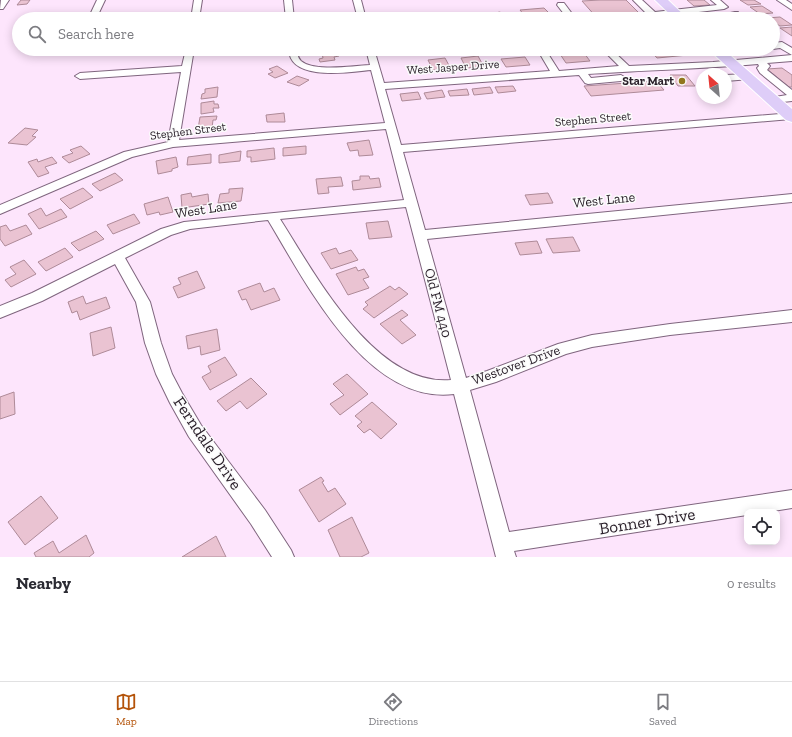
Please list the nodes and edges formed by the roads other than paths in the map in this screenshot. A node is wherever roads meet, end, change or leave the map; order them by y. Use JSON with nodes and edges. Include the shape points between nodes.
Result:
{"nodes":[{"id":1,"x":5,"y":0,"type":"edge"},
{"id":2,"x":101,"y":0,"type":"edge"},
{"id":3,"x":198,"y":0,"type":"edge"},
{"id":4,"x":288,"y":0,"type":"edge"},
{"id":5,"x":357,"y":0,"type":"edge"},
{"id":6,"x":637,"y":0,"type":"edge"},
{"id":7,"x":661,"y":0,"type":"edge"},
{"id":8,"x":715,"y":0,"type":"edge"},
{"id":9,"x":781,"y":0,"type":"edge"},
{"id":10,"x":561,"y":5,"type":"dead end"},
{"id":11,"x":0,"y":7,"type":"edge"},
{"id":12,"x":792,"y":8,"type":"edge"},
{"id":13,"x":95,"y":12,"type":"edge"},
{"id":14,"x":196,"y":12,"type":"edge"},
{"id":15,"x":289,"y":12,"type":"edge"},
{"id":16,"x":360,"y":12,"type":"edge"},
{"id":17,"x":566,"y":12,"type":"edge"},
{"id":18,"x":650,"y":12,"type":"edge"},
{"id":19,"x":675,"y":12,"type":"edge"},
{"id":20,"x":695,"y":12,"type":"edge"},
{"id":21,"x":780,"y":45,"type":"edge"},
{"id":22,"x":792,"y":52,"type":"edge"},
{"id":23,"x":189,"y":56,"type":"edge"},
{"id":24,"x":294,"y":56,"type":"edge"},
{"id":25,"x":372,"y":56,"type":"edge"},
{"id":26,"x":545,"y":56,"type":"edge"},
{"id":27,"x":613,"y":56,"type":"edge"},
{"id":28,"x":723,"y":56,"type":"edge"},
{"id":29,"x":788,"y":59,"type":"edge"},
{"id":30,"x":760,"y":61,"type":"junction"},
{"id":31,"x":732,"y":64,"type":"junction"},
{"id":32,"x":792,"y":66,"type":"edge"},
{"id":33,"x":375,"y":67,"type":"junction"},
{"id":34,"x":649,"y":67,"type":"junction"},
{"id":35,"x":626,"y":68,"type":"junction"},
{"id":36,"x":186,"y":69,"type":"junction"},
{"id":37,"x":692,"y":69,"type":"junction"},
{"id":38,"x":696,"y":70,"type":"edge"},
{"id":39,"x":581,"y":71,"type":"junction"},
{"id":40,"x":556,"y":73,"type":"junction"},
{"id":41,"x":80,"y":76,"type":"dead end"},
{"id":42,"x":747,"y":77,"type":"junction"},
{"id":43,"x":732,"y":78,"type":"edge"},
{"id":44,"x":380,"y":86,"type":"junction"},
{"id":45,"x":786,"y":110,"type":"edge"},
{"id":46,"x":390,"y":126,"type":"junction"},
{"id":47,"x":173,"y":144,"type":"junction"},
{"id":48,"x":396,"y":149,"type":"junction"},
{"id":49,"x":792,"y":198,"type":"edge"},
{"id":50,"x":410,"y":203,"type":"junction"},
{"id":51,"x":0,"y":210,"type":"edge"},
{"id":52,"x":272,"y":216,"type":"junction"},
{"id":53,"x":420,"y":235,"type":"junction"},
{"id":54,"x":117,"y":256,"type":"junction"},
{"id":55,"x":0,"y":312,"type":"edge"},
{"id":56,"x":792,"y":316,"type":"edge"},
{"id":57,"x":460,"y":386,"type":"junction"},
{"id":58,"x":792,"y":499,"type":"edge"},
{"id":59,"x":504,"y":550,"type":"edge"},
{"id":60,"x":284,"y":557,"type":"edge"}],
"edges":[{"from":1,"to":11,"type":"street"},
{"from":2,"to":13,"type":"street"},
{"from":3,"to":14,"type":"street"},
{"from":4,"to":15,"type":"street"},
{"from":5,"to":16,"type":"street"},
{"from":6,"to":18,"type":"street"},
{"from":7,"to":19,"type":"highway"},
{"from":8,"to":20,"type":"street","via":[[724,7]]},
{"from":9,"to":12,"type":"street"},
{"from":10,"to":17,"type":"street"},
{"from":21,"to":22,"type":"street"},
{"from":23,"to":36,"type":"street"},
{"from":24,"to":33,"type":"street","via":[[300,65],[320,70]]},
{"from":25,"to":33,"type":"street","name":"Old FM 440"},
{"from":26,"to":40,"type":"street"},
{"from":27,"to":35,"type":"street"},
{"from":28,"to":31,"type":"highway"},
{"from":29,"to":30,"type":"street","name":"West Jasper Drive"},
{"from":29,"to":32,"type":"street"},
{"from":30,"to":31,"type":"street","name":"West Jasper Drive"},
{"from":30,"to":45,"type":"street","name":"Stephen Street","via":[[765,66],[762,68],[763,71],[792,95]]},
{"from":31,"to":37,"type":"street","name":"West Jasper Drive"},
{"from":31,"to":42,"type":"highway"},
{"from":33,"to":44,"type":"street","name":"Old FM 440"},
{"from":34,"to":35,"type":"street","name":"West Jasper Drive"},
{"from":34,"to":37,"type":"street","name":"West Jasper Drive"},
{"from":34,"to":39,"type":"street","via":[[655,75],[588,81]]},
{"from":35,"to":39,"type":"street","name":"West Jasper Drive"},
{"from":36,"to":41,"type":"street"},
{"from":36,"to":47,"type":"street"},
{"from":37,"to":38,"type":"street"},
{"from":39,"to":40,"type":"street","name":"West Jasper Drive"},
{"from":40,"to":44,"type":"street","name":"West Jasper Drive"},
{"from":42,"to":43,"type":"street"},
{"from":42,"to":45,"type":"highway"},
{"from":44,"to":46,"type":"street","name":"Old FM 440"},
{"from":45,"to":48,"type":"street","name":"Stephen Street"},
{"from":46,"to":47,"type":"street","name":"Stephen Street"},
{"from":46,"to":48,"type":"street","name":"Old FM 440"},
{"from":47,"to":51,"type":"street","name":"Stephen Street","via":[[128,154]]},
{"from":48,"to":50,"type":"street","name":"Old FM 440"},
{"from":49,"to":53,"type":"street","name":"West Lane"},
{"from":50,"to":52,"type":"street","name":"West Lane"},
{"from":50,"to":53,"type":"street","name":"Old FM 440"},
{"from":52,"to":54,"type":"street","name":"West Lane","via":[[189,225],[166,232]]},
{"from":52,"to":57,"type":"street","name":"Westover Drive","via":[[322,297],[371,355],[399,376],[425,387]]},
{"from":53,"to":57,"type":"street","name":"Old FM 440"},
{"from":54,"to":55,"type":"street","name":"West Lane","via":[[37,298]]},
{"from":54,"to":60,"type":"street","name":"Ferndale Drive","via":[[143,302],[157,355],[176,398],[195,431]]},
{"from":56,"to":57,"type":"street","name":"Westover Drive","via":[[649,332],[581,343],[558,349],[511,370]]},
{"from":57,"to":59,"type":"street","name":"Old FM 440"},
{"from":58,"to":59,"type":"street","name":"Bonner Drive"}]}
